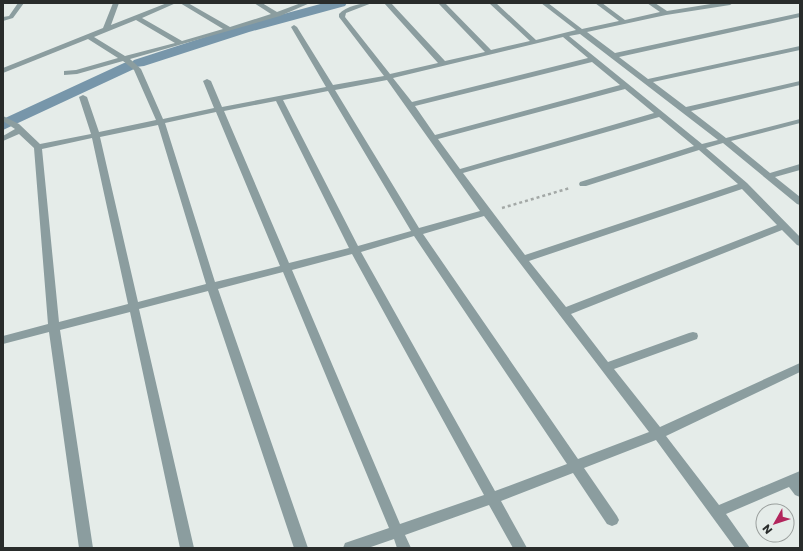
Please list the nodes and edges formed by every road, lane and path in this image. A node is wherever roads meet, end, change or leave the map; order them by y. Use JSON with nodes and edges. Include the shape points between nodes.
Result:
{"nodes":[{"id":1,"x":21,"y":3,"type":"edge"},
{"id":2,"x":116,"y":3,"type":"edge"},
{"id":3,"x":173,"y":3,"type":"edge"},
{"id":4,"x":184,"y":3,"type":"edge"},
{"id":5,"x":257,"y":3,"type":"edge"},
{"id":6,"x":307,"y":3,"type":"edge"},
{"id":7,"x":369,"y":3,"type":"edge"},
{"id":8,"x":387,"y":3,"type":"edge"},
{"id":9,"x":441,"y":3,"type":"edge"},
{"id":10,"x":492,"y":3,"type":"edge"},
{"id":11,"x":544,"y":3,"type":"edge"},
{"id":12,"x":598,"y":3,"type":"edge"},
{"id":13,"x":650,"y":3,"type":"edge"},
{"id":14,"x":730,"y":3,"type":"edge"},
{"id":15,"x":712,"y":4,"type":"edge"},
{"id":16,"x":666,"y":13,"type":"junction"},
{"id":17,"x":278,"y":15,"type":"junction"},
{"id":18,"x":800,"y":15,"type":"edge"},
{"id":19,"x":136,"y":17,"type":"junction"},
{"id":20,"x":3,"y":19,"type":"edge"},
{"id":21,"x":624,"y":22,"type":"junction"},
{"id":22,"x":294,"y":27,"type":"dead end"},
{"id":23,"x":106,"y":29,"type":"junction"},
{"id":24,"x":229,"y":30,"type":"junction"},
{"id":25,"x":580,"y":31,"type":"junction"},
{"id":26,"x":564,"y":35,"type":"junction"},
{"id":27,"x":88,"y":36,"type":"junction"},
{"id":28,"x":535,"y":42,"type":"junction"},
{"id":29,"x":180,"y":43,"type":"junction"},
{"id":30,"x":800,"y":48,"type":"edge"},
{"id":31,"x":490,"y":53,"type":"junction"},
{"id":32,"x":613,"y":56,"type":"junction"},
{"id":33,"x":122,"y":58,"type":"junction"},
{"id":34,"x":594,"y":59,"type":"junction"},
{"id":35,"x":444,"y":64,"type":"junction"},
{"id":36,"x":3,"y":71,"type":"edge"},
{"id":37,"x":67,"y":73,"type":"dead end"},
{"id":38,"x":389,"y":77,"type":"junction"},
{"id":39,"x":207,"y":81,"type":"dead end"},
{"id":40,"x":647,"y":81,"type":"junction"},
{"id":41,"x":800,"y":83,"type":"edge"},
{"id":42,"x":626,"y":86,"type":"junction"},
{"id":43,"x":330,"y":87,"type":"junction"},
{"id":44,"x":83,"y":97,"type":"dead end"},
{"id":45,"x":278,"y":98,"type":"junction"},
{"id":46,"x":410,"y":105,"type":"junction"},
{"id":47,"x":221,"y":109,"type":"junction"},
{"id":48,"x":685,"y":110,"type":"junction"},
{"id":49,"x":660,"y":114,"type":"junction"},
{"id":50,"x":4,"y":119,"type":"edge"},
{"id":51,"x":800,"y":121,"type":"edge"},
{"id":52,"x":161,"y":122,"type":"junction"},
{"id":53,"x":18,"y":128,"type":"junction"},
{"id":54,"x":96,"y":136,"type":"junction"},
{"id":55,"x":433,"y":138,"type":"junction"},
{"id":56,"x":3,"y":139,"type":"edge"},
{"id":57,"x":724,"y":140,"type":"junction"},
{"id":58,"x":38,"y":147,"type":"junction"},
{"id":59,"x":700,"y":147,"type":"junction"},
{"id":60,"x":800,"y":168,"type":"edge"},
{"id":61,"x":458,"y":172,"type":"junction"},
{"id":62,"x":768,"y":176,"type":"junction"},
{"id":63,"x":583,"y":184,"type":"joint"},
{"id":64,"x":744,"y":185,"type":"junction"},
{"id":65,"x":800,"y":202,"type":"edge"},
{"id":66,"x":486,"y":212,"type":"junction"},
{"id":67,"x":784,"y":226,"type":"junction"},
{"id":68,"x":416,"y":232,"type":"junction"},
{"id":69,"x":800,"y":243,"type":"edge"},
{"id":70,"x":355,"y":250,"type":"junction"},
{"id":71,"x":522,"y":260,"type":"junction"},
{"id":72,"x":286,"y":268,"type":"junction"},
{"id":73,"x":212,"y":287,"type":"junction"},
{"id":74,"x":134,"y":307,"type":"junction"},
{"id":75,"x":564,"y":312,"type":"junction"},
{"id":76,"x":54,"y":327,"type":"junction"},
{"id":77,"x":692,"y":336,"type":"dead end"},
{"id":78,"x":3,"y":340,"type":"edge"},
{"id":79,"x":606,"y":367,"type":"junction"},
{"id":80,"x":800,"y":367,"type":"edge"},
{"id":81,"x":658,"y":434,"type":"junction"},
{"id":82,"x":574,"y":466,"type":"junction"},
{"id":83,"x":797,"y":483,"type":"edge"},
{"id":84,"x":493,"y":498,"type":"junction"},
{"id":85,"x":716,"y":512,"type":"junction"},
{"id":86,"x":612,"y":520,"type":"dead end"},
{"id":87,"x":396,"y":532,"type":"junction"},
{"id":88,"x":86,"y":548,"type":"edge"},
{"id":89,"x":187,"y":548,"type":"edge"},
{"id":90,"x":301,"y":548,"type":"edge"},
{"id":91,"x":350,"y":548,"type":"edge"},
{"id":92,"x":404,"y":548,"type":"edge"},
{"id":93,"x":520,"y":548,"type":"edge"},
{"id":94,"x":743,"y":548,"type":"edge"}],
"edges":[{"from":1,"to":20,"type":"street","via":[[11,17]]},
{"from":2,"to":23,"type":"street"},
{"from":3,"to":19,"type":"street"},
{"from":4,"to":24,"type":"street"},
{"from":5,"to":17,"type":"street"},
{"from":6,"to":17,"type":"street"},
{"from":7,"to":38,"type":"street","via":[[342,15]]},
{"from":8,"to":35,"type":"street"},
{"from":9,"to":31,"type":"street"},
{"from":10,"to":28,"type":"street"},
{"from":11,"to":25,"type":"street"},
{"from":12,"to":21,"type":"street"},
{"from":13,"to":16,"type":"street"},
{"from":14,"to":15,"type":"street"},
{"from":15,"to":16,"type":"street"},
{"from":16,"to":21,"type":"street"},
{"from":17,"to":24,"type":"street"},
{"from":18,"to":32,"type":"street"},
{"from":19,"to":23,"type":"street"},
{"from":19,"to":29,"type":"street"},
{"from":21,"to":25,"type":"street"},
{"from":22,"to":43,"type":"street"},
{"from":23,"to":27,"type":"street"},
{"from":24,"to":29,"type":"street"},
{"from":25,"to":26,"type":"street"},
{"from":25,"to":32,"type":"street"},
{"from":26,"to":28,"type":"street"},
{"from":26,"to":34,"type":"street"},
{"from":27,"to":33,"type":"street"},
{"from":27,"to":36,"type":"street"},
{"from":28,"to":31,"type":"street"},
{"from":29,"to":33,"type":"street"},
{"from":30,"to":40,"type":"street"},
{"from":31,"to":35,"type":"street"},
{"from":32,"to":40,"type":"street"},
{"from":33,"to":37,"type":"street"},
{"from":33,"to":52,"type":"street","via":[[137,69]]},
{"from":34,"to":42,"type":"street"},
{"from":34,"to":46,"type":"street"},
{"from":35,"to":38,"type":"street"},
{"from":38,"to":43,"type":"street"},
{"from":38,"to":46,"type":"street"},
{"from":39,"to":47,"type":"street"},
{"from":40,"to":48,"type":"street"},
{"from":41,"to":48,"type":"street"},
{"from":42,"to":49,"type":"street"},
{"from":42,"to":55,"type":"street"},
{"from":43,"to":45,"type":"street"},
{"from":43,"to":68,"type":"street"},
{"from":44,"to":54,"type":"street"},
{"from":45,"to":47,"type":"street"},
{"from":45,"to":70,"type":"street"},
{"from":46,"to":55,"type":"street"},
{"from":47,"to":52,"type":"street"},
{"from":47,"to":72,"type":"street"},
{"from":48,"to":57,"type":"street"},
{"from":49,"to":59,"type":"street"},
{"from":49,"to":61,"type":"street"},
{"from":50,"to":53,"type":"street"},
{"from":51,"to":57,"type":"street"},
{"from":52,"to":54,"type":"street"},
{"from":52,"to":73,"type":"street"},
{"from":53,"to":56,"type":"street"},
{"from":53,"to":58,"type":"street"},
{"from":54,"to":58,"type":"street"},
{"from":54,"to":74,"type":"street"},
{"from":55,"to":61,"type":"street"},
{"from":57,"to":59,"type":"street"},
{"from":57,"to":62,"type":"street"},
{"from":58,"to":76,"type":"street"},
{"from":59,"to":63,"type":"street"},
{"from":59,"to":64,"type":"street"},
{"from":60,"to":62,"type":"street"},
{"from":61,"to":66,"type":"street"},
{"from":62,"to":65,"type":"street"},
{"from":63,"to":66,"type":"path"},
{"from":64,"to":67,"type":"street"},
{"from":64,"to":71,"type":"street"},
{"from":66,"to":68,"type":"street"},
{"from":66,"to":71,"type":"street"},
{"from":67,"to":69,"type":"street"},
{"from":67,"to":75,"type":"street"},
{"from":68,"to":70,"type":"street"},
{"from":68,"to":82,"type":"street"},
{"from":70,"to":72,"type":"street"},
{"from":70,"to":84,"type":"street"},
{"from":71,"to":75,"type":"street"},
{"from":72,"to":73,"type":"street"},
{"from":72,"to":87,"type":"street"},
{"from":73,"to":74,"type":"street"},
{"from":73,"to":90,"type":"street"},
{"from":74,"to":76,"type":"street"},
{"from":74,"to":89,"type":"street"},
{"from":75,"to":79,"type":"street"},
{"from":76,"to":78,"type":"street"},
{"from":76,"to":88,"type":"street"},
{"from":77,"to":79,"type":"street"},
{"from":79,"to":81,"type":"street"},
{"from":80,"to":81,"type":"street"},
{"from":81,"to":82,"type":"street"},
{"from":81,"to":85,"type":"street"},
{"from":82,"to":84,"type":"street"},
{"from":82,"to":86,"type":"street"},
{"from":83,"to":85,"type":"street"},
{"from":84,"to":87,"type":"street"},
{"from":84,"to":93,"type":"street"},
{"from":85,"to":94,"type":"street"},
{"from":87,"to":91,"type":"street"},
{"from":87,"to":92,"type":"street"}]}
